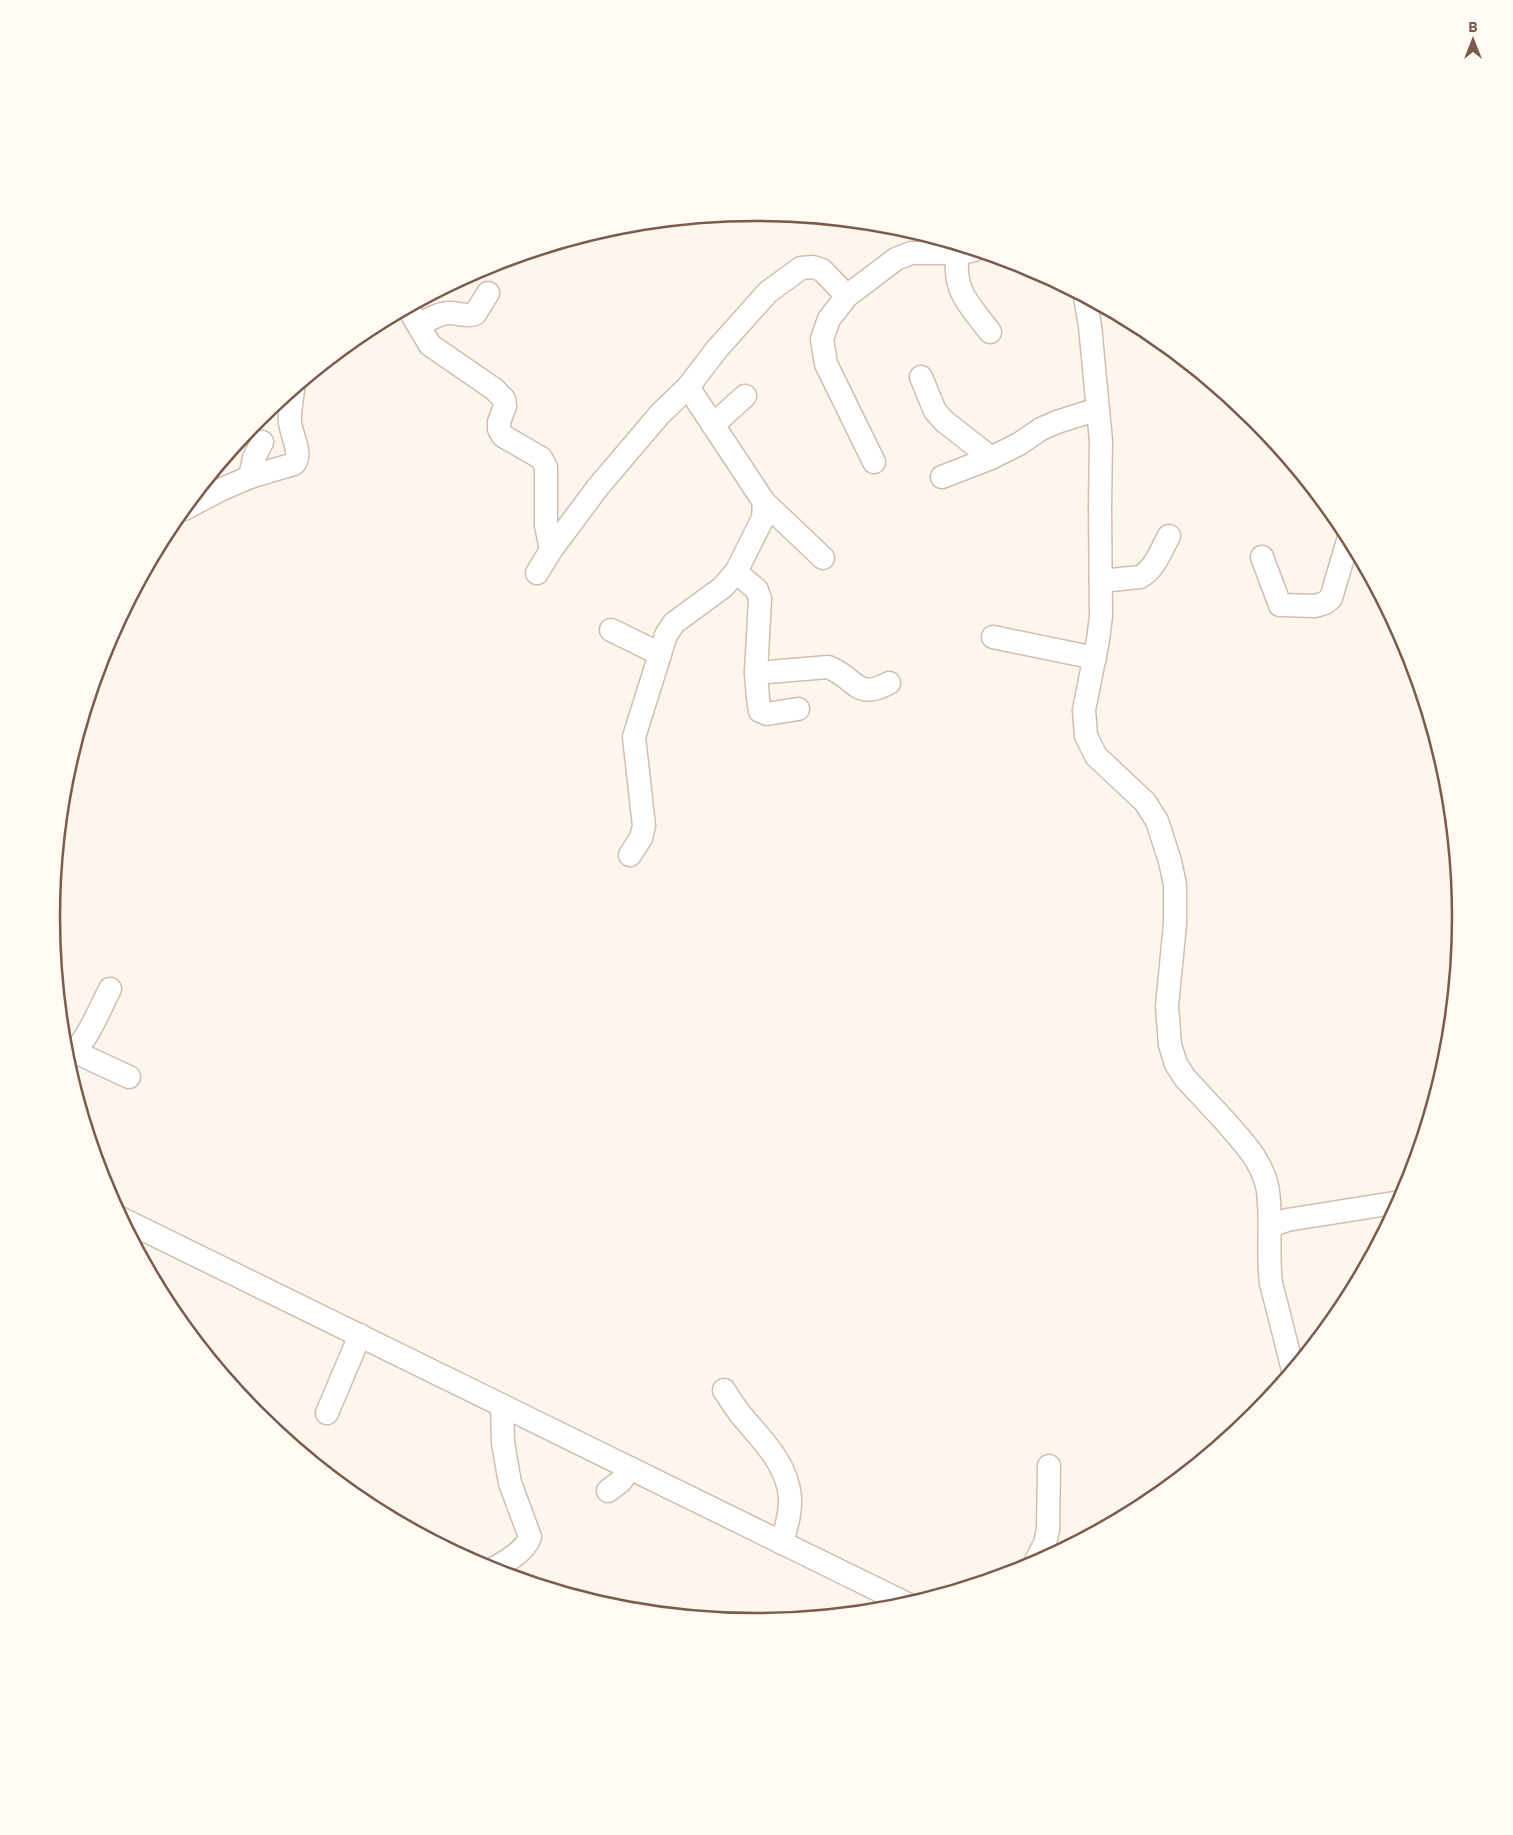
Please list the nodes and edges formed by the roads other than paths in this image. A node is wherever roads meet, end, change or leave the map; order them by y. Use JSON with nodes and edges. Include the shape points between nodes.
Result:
{"nodes":[{"id":1,"x":960,"y":252,"type":"edge"},
{"id":2,"x":965,"y":254,"type":"edge"},
{"id":3,"x":488,"y":293,"type":"dead end"},
{"id":4,"x":847,"y":296,"type":"junction"},
{"id":5,"x":1086,"y":304,"type":"edge"},
{"id":6,"x":413,"y":317,"type":"edge"},
{"id":7,"x":990,"y":332,"type":"dead end"},
{"id":8,"x":921,"y":377,"type":"dead end"},
{"id":9,"x":688,"y":387,"type":"junction"},
{"id":10,"x":745,"y":396,"type":"dead end"},
{"id":11,"x":292,"y":399,"type":"edge"},
{"id":12,"x":1098,"y":409,"type":"junction"},
{"id":13,"x":713,"y":425,"type":"junction"},
{"id":14,"x":262,"y":442,"type":"dead end"},
{"id":15,"x":991,"y":458,"type":"junction"},
{"id":16,"x":874,"y":462,"type":"dead end"},
{"id":17,"x":250,"y":477,"type":"junction"},
{"id":18,"x":942,"y":477,"type":"dead end"},
{"id":19,"x":198,"y":502,"type":"edge"},
{"id":20,"x":764,"y":502,"type":"junction"},
{"id":21,"x":1169,"y":536,"type":"dead end"},
{"id":22,"x":1346,"y":547,"type":"edge"},
{"id":23,"x":551,"y":550,"type":"junction"},
{"id":24,"x":1262,"y":557,"type":"dead end"},
{"id":25,"x":823,"y":558,"type":"dead end"},
{"id":26,"x":736,"y":572,"type":"junction"},
{"id":27,"x":538,"y":573,"type":"dead end"},
{"id":28,"x":1101,"y":581,"type":"junction"},
{"id":29,"x":611,"y":630,"type":"dead end"},
{"id":30,"x":994,"y":637,"type":"dead end"},
{"id":31,"x":660,"y":654,"type":"junction"},
{"id":32,"x":1095,"y":658,"type":"junction"},
{"id":33,"x":756,"y":673,"type":"junction"},
{"id":34,"x":889,"y":683,"type":"dead end"},
{"id":35,"x":798,"y":709,"type":"dead end"},
{"id":36,"x":630,"y":855,"type":"dead end"},
{"id":37,"x":110,"y":989,"type":"dead end"},
{"id":38,"x":73,"y":1051,"type":"edge"},
{"id":39,"x":74,"y":1056,"type":"edge"},
{"id":40,"x":129,"y":1077,"type":"dead end"},
{"id":41,"x":1391,"y":1203,"type":"edge"},
{"id":42,"x":131,"y":1223,"type":"edge"},
{"id":43,"x":1271,"y":1226,"type":"junction"},
{"id":44,"x":360,"y":1335,"type":"junction"},
{"id":45,"x":1291,"y":1363,"type":"edge"},
{"id":46,"x":724,"y":1390,"type":"dead end"},
{"id":47,"x":502,"y":1405,"type":"junction"},
{"id":48,"x":327,"y":1413,"type":"dead end"},
{"id":49,"x":1049,"y":1466,"type":"dead end"},
{"id":50,"x":630,"y":1468,"type":"junction"},
{"id":51,"x":608,"y":1491,"type":"dead end"},
{"id":52,"x":782,"y":1543,"type":"junction"},
{"id":53,"x":1040,"y":1553,"type":"edge"},
{"id":54,"x":500,"y":1565,"type":"edge"},
{"id":55,"x":898,"y":1600,"type":"edge"}],
"edges":[{"from":1,"to":4,"type":"street","via":[[912,253],[896,259]]},
{"from":2,"to":7,"type":"street","via":[[956,275],[963,297]]},
{"from":3,"to":6,"type":"street","via":[[475,314]]},
{"from":4,"to":9,"type":"street","via":[[822,270],[801,268],[768,292]]},
{"from":4,"to":16,"type":"street","via":[[829,319],[822,339],[826,364]]},
{"from":5,"to":12,"type":"street"},
{"from":6,"to":23,"type":"street","via":[[430,345],[504,399],[499,422],[503,436],[541,458],[546,466],[546,525]]},
{"from":8,"to":15,"type":"street","via":[[935,411]]},
{"from":9,"to":13,"type":"street"},
{"from":9,"to":23,"type":"street","via":[[660,414],[598,487]]},
{"from":10,"to":13,"type":"street"},
{"from":11,"to":17,"type":"street","via":[[290,419],[298,460]]},
{"from":12,"to":15,"type":"street","via":[[1041,429]]},
{"from":12,"to":28,"type":"street","via":[[1102,441]]},
{"from":13,"to":20,"type":"street"},
{"from":14,"to":17,"type":"street"},
{"from":15,"to":18,"type":"street"},
{"from":17,"to":19,"type":"street"},
{"from":20,"to":25,"type":"street"},
{"from":20,"to":26,"type":"street","via":[[764,518]]},
{"from":21,"to":28,"type":"street","via":[[1145,574]]},
{"from":22,"to":24,"type":"street","via":[[1331,598],[1320,605],[1280,605]]},
{"from":23,"to":27,"type":"street"},
{"from":26,"to":31,"type":"street","via":[[723,587],[674,623]]},
{"from":26,"to":33,"type":"street","via":[[757,590],[760,599]]},
{"from":28,"to":32,"type":"street","via":[[1101,616]]},
{"from":29,"to":31,"type":"street"},
{"from":30,"to":32,"type":"street"},
{"from":31,"to":36,"type":"street","via":[[634,737],[644,826],[641,838]]},
{"from":32,"to":43,"type":"street","via":[[1084,710],[1086,736],[1096,756],[1145,802],[1157,821],[1175,885],[1174,943],[1167,999],[1170,1045],[1185,1078],[1254,1154],[1268,1190]]},
{"from":33,"to":34,"type":"street","via":[[828,667],[839,671],[865,691],[876,690]]},
{"from":33,"to":35,"type":"street","via":[[760,711],[767,714]]},
{"from":37,"to":38,"type":"street"},
{"from":39,"to":40,"type":"street"},
{"from":41,"to":43,"type":"street","via":[[1287,1220]]},
{"from":42,"to":44,"type":"street"},
{"from":43,"to":45,"type":"street","via":[[1271,1283]]},
{"from":44,"to":47,"type":"street"},
{"from":44,"to":48,"type":"street"},
{"from":46,"to":52,"type":"street","via":[[770,1449],[787,1481],[790,1497],[788,1522]]},
{"from":47,"to":50,"type":"street"},
{"from":47,"to":54,"type":"street","via":[[503,1443],[510,1483],[530,1537],[528,1544]]},
{"from":49,"to":53,"type":"street","via":[[1048,1530]]},
{"from":50,"to":51,"type":"street"},
{"from":50,"to":52,"type":"street"},
{"from":52,"to":55,"type":"street"}]}
